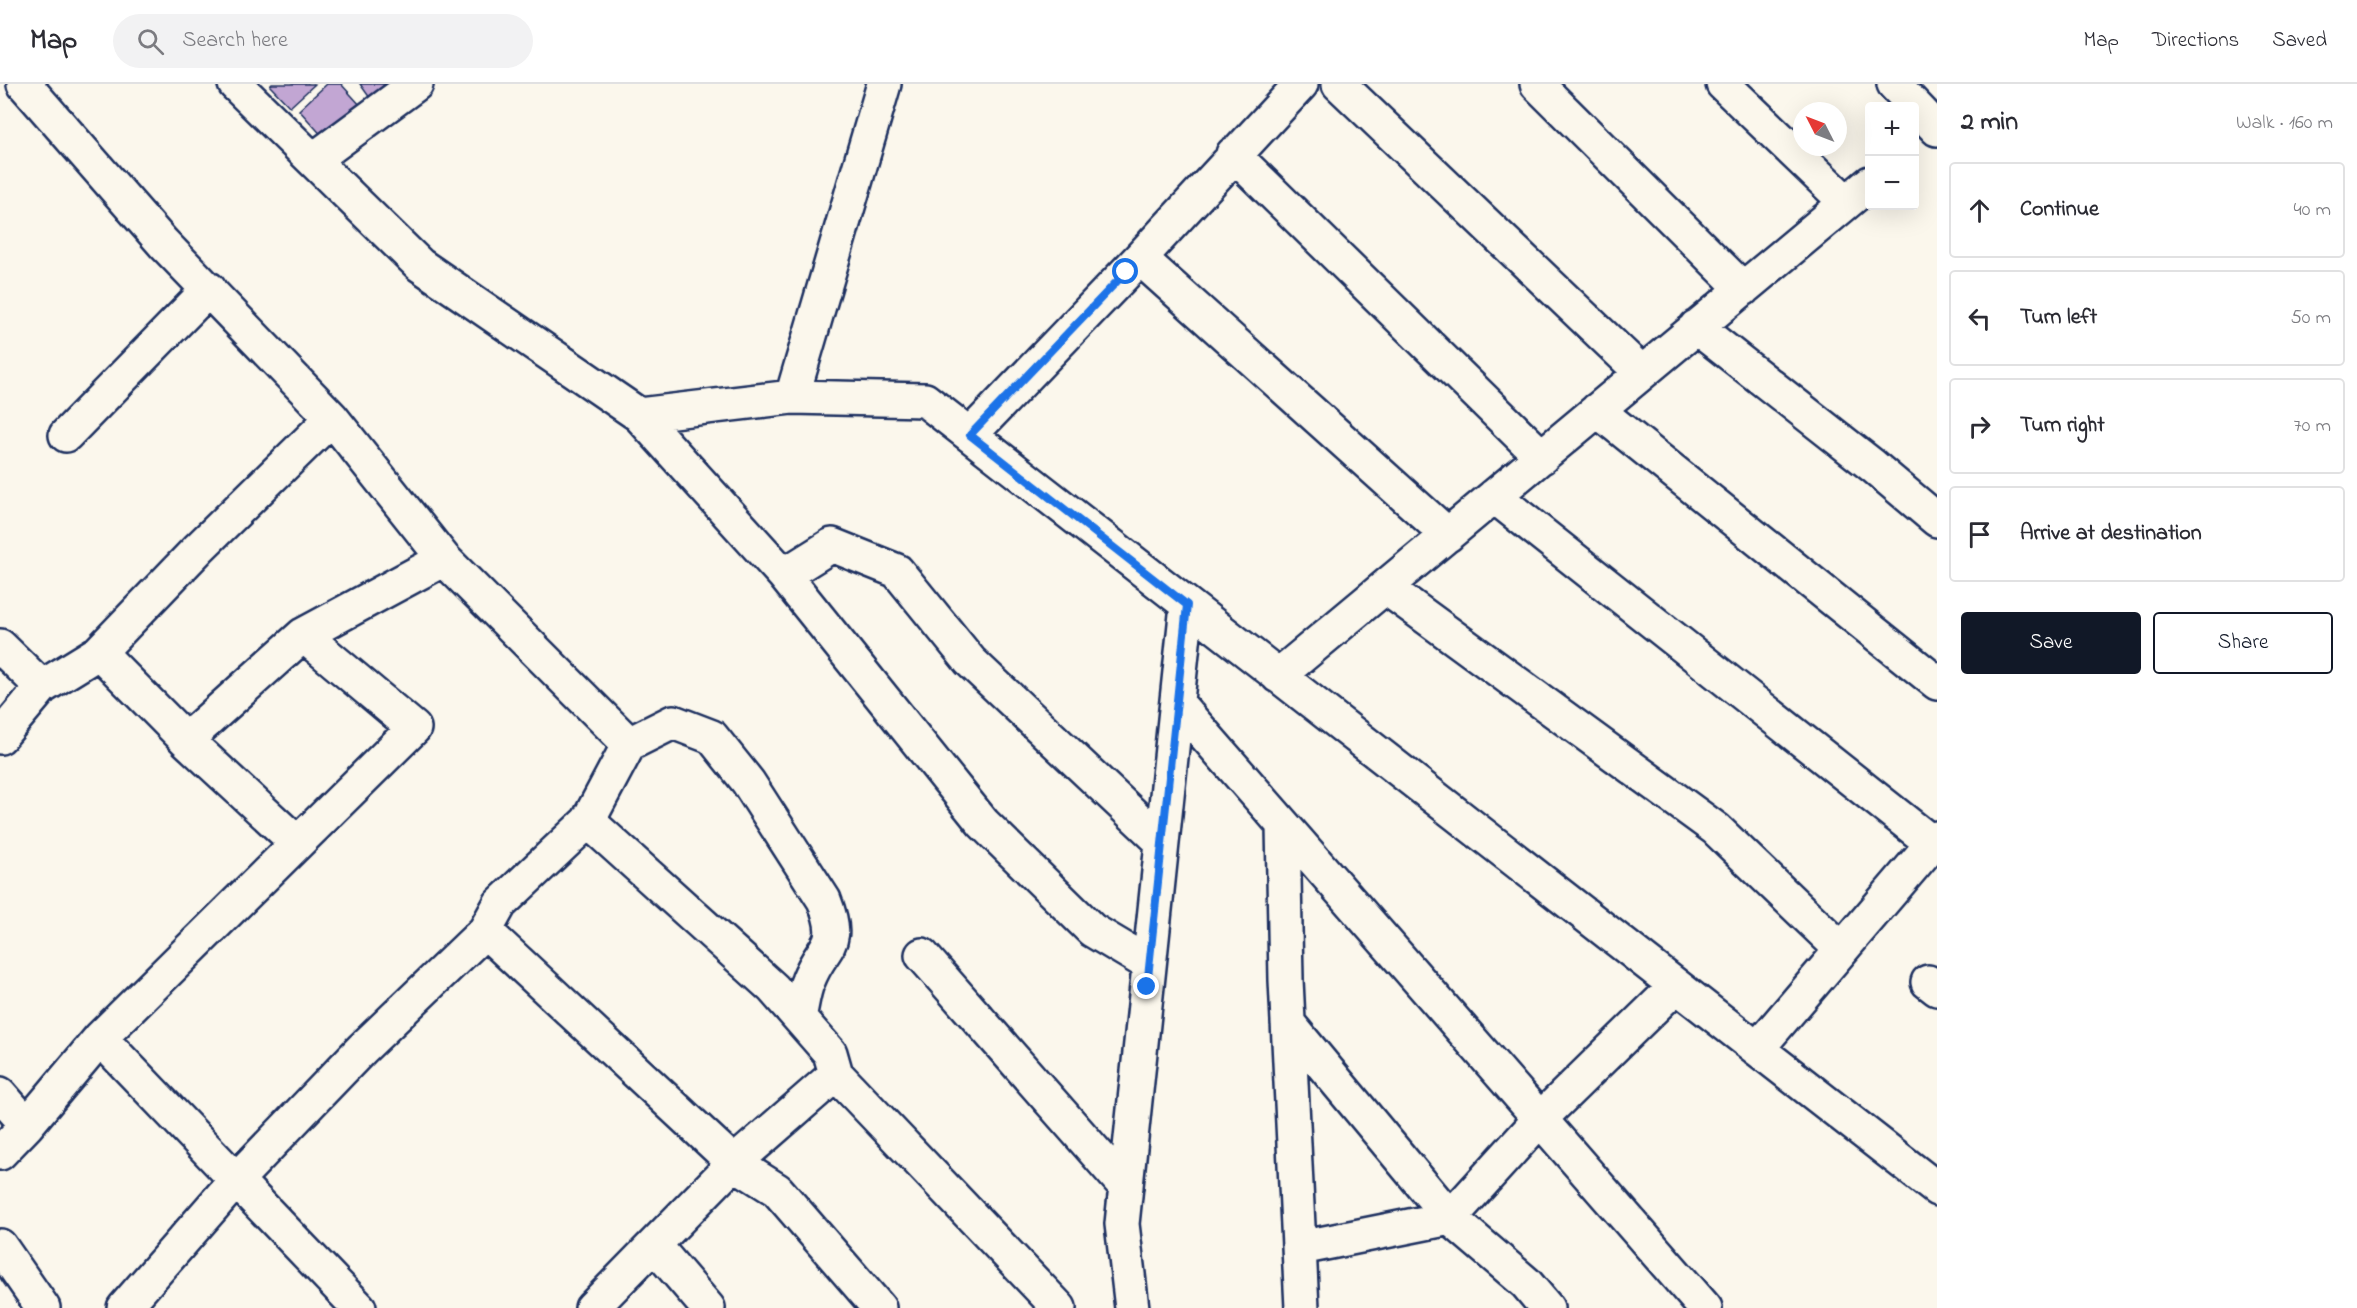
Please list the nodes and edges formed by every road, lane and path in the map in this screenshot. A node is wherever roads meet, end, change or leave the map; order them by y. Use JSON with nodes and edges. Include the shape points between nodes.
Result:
{"nodes":[{"id":1,"x":24,"y":84,"type":"edge"},
{"id":2,"x":236,"y":84,"type":"edge"},
{"id":3,"x":416,"y":84,"type":"edge"},
{"id":4,"x":884,"y":84,"type":"edge"},
{"id":5,"x":1301,"y":84,"type":"edge"},
{"id":6,"x":1339,"y":84,"type":"edge"},
{"id":7,"x":1537,"y":84,"type":"edge"},
{"id":8,"x":1723,"y":84,"type":"edge"},
{"id":9,"x":1894,"y":84,"type":"edge"},
{"id":10,"x":1931,"y":132,"type":"edge"},
{"id":11,"x":1233,"y":154,"type":"junction"},
{"id":12,"x":313,"y":160,"type":"junction"},
{"id":13,"x":1858,"y":193,"type":"edge"},
{"id":14,"x":1140,"y":258,"type":"junction"},
{"id":15,"x":208,"y":289,"type":"junction"},
{"id":16,"x":1743,"y":289,"type":"junction"},
{"id":17,"x":1696,"y":327,"type":"junction"},
{"id":18,"x":1641,"y":372,"type":"junction"},
{"id":19,"x":792,"y":397,"type":"junction"},
{"id":20,"x":1597,"y":410,"type":"junction"},
{"id":21,"x":639,"y":415,"type":"junction"},
{"id":22,"x":332,"y":418,"type":"junction"},
{"id":23,"x":66,"y":435,"type":"dead end"},
{"id":24,"x":970,"y":435,"type":"junction"},
{"id":25,"x":1542,"y":457,"type":"junction"},
{"id":26,"x":1494,"y":496,"type":"junction"},
{"id":27,"x":1937,"y":520,"type":"edge"},
{"id":28,"x":1448,"y":535,"type":"junction"},
{"id":29,"x":444,"y":558,"type":"junction"},
{"id":30,"x":784,"y":574,"type":"junction"},
{"id":31,"x":1384,"y":587,"type":"junction"},
{"id":32,"x":1187,"y":605,"type":"junction"},
{"id":33,"x":303,"y":635,"type":"junction"},
{"id":34,"x":0,"y":646,"type":"edge"},
{"id":35,"x":99,"y":652,"type":"junction"},
{"id":36,"x":1278,"y":676,"type":"junction"},
{"id":37,"x":1937,"y":683,"type":"edge"},
{"id":38,"x":42,"y":687,"type":"junction"},
{"id":39,"x":1177,"y":703,"type":"junction"},
{"id":40,"x":0,"y":737,"type":"edge"},
{"id":41,"x":186,"y":740,"type":"junction"},
{"id":42,"x":629,"y":744,"type":"junction"},
{"id":43,"x":588,"y":821,"type":"junction"},
{"id":44,"x":1283,"y":825,"type":"junction"},
{"id":45,"x":1935,"y":840,"type":"edge"},
{"id":46,"x":1162,"y":842,"type":"junction"},
{"id":47,"x":297,"y":843,"type":"junction"},
{"id":48,"x":484,"y":931,"type":"junction"},
{"id":49,"x":1841,"y":949,"type":"junction"},
{"id":50,"x":922,"y":955,"type":"dead end"},
{"id":51,"x":1149,"y":964,"type":"junction"},
{"id":52,"x":1676,"y":986,"type":"junction"},
{"id":53,"x":799,"y":1017,"type":"junction"},
{"id":54,"x":1288,"y":1023,"type":"junction"},
{"id":55,"x":100,"y":1038,"type":"junction"},
{"id":56,"x":1756,"y":1049,"type":"junction"},
{"id":57,"x":836,"y":1074,"type":"junction"},
{"id":58,"x":0,"y":1094,"type":"edge"},
{"id":59,"x":1540,"y":1119,"type":"junction"},
{"id":60,"x":27,"y":1125,"type":"junction"},
{"id":61,"x":0,"y":1153,"type":"edge"},
{"id":62,"x":734,"y":1163,"type":"junction"},
{"id":63,"x":236,"y":1180,"type":"junction"},
{"id":64,"x":1126,"y":1187,"type":"junction"},
{"id":65,"x":1937,"y":1189,"type":"edge"},
{"id":66,"x":1450,"y":1218,"type":"junction"},
{"id":67,"x":0,"y":1246,"type":"edge"},
{"id":68,"x":655,"y":1246,"type":"junction"},
{"id":69,"x":1300,"y":1248,"type":"junction"},
{"id":70,"x":44,"y":1308,"type":"edge"},
{"id":71,"x":124,"y":1308,"type":"edge"},
{"id":72,"x":359,"y":1308,"type":"edge"},
{"id":73,"x":592,"y":1308,"type":"edge"},
{"id":74,"x":708,"y":1308,"type":"edge"},
{"id":75,"x":879,"y":1308,"type":"edge"},
{"id":76,"x":1059,"y":1308,"type":"edge"},
{"id":77,"x":1132,"y":1308,"type":"edge"},
{"id":78,"x":1302,"y":1308,"type":"edge"},
{"id":79,"x":1547,"y":1308,"type":"edge"},
{"id":80,"x":1706,"y":1308,"type":"edge"}],
"edges":[{"from":1,"to":15,"type":"street"},
{"from":2,"to":12,"type":"street"},
{"from":3,"to":12,"type":"street"},
{"from":4,"to":19,"type":"street"},
{"from":5,"to":11,"type":"street"},
{"from":6,"to":18,"type":"street"},
{"from":7,"to":16,"type":"street"},
{"from":8,"to":13,"type":"street"},
{"from":9,"to":10,"type":"street"},
{"from":11,"to":14,"type":"street"},
{"from":11,"to":25,"type":"street"},
{"from":12,"to":21,"type":"street","via":[[420,265]]},
{"from":13,"to":16,"type":"street"},
{"from":14,"to":24,"type":"street"},
{"from":14,"to":28,"type":"street"},
{"from":15,"to":22,"type":"street"},
{"from":15,"to":23,"type":"street"},
{"from":16,"to":17,"type":"street"},
{"from":17,"to":18,"type":"street"},
{"from":17,"to":27,"type":"street"},
{"from":18,"to":20,"type":"street"},
{"from":19,"to":21,"type":"street"},
{"from":19,"to":24,"type":"street","via":[[925,400]]},
{"from":20,"to":25,"type":"street"},
{"from":20,"to":37,"type":"street"},
{"from":21,"to":30,"type":"street"},
{"from":22,"to":29,"type":"street"},
{"from":22,"to":35,"type":"street"},
{"from":24,"to":32,"type":"street"},
{"from":25,"to":26,"type":"street"},
{"from":26,"to":28,"type":"street"},
{"from":26,"to":45,"type":"street"},
{"from":28,"to":31,"type":"street"},
{"from":29,"to":33,"type":"street"},
{"from":29,"to":42,"type":"street"},
{"from":30,"to":46,"type":"street","via":[[832,545],[897,571],[970,661]]},
{"from":30,"to":51,"type":"street","via":[[983,823],[1092,930]]},
{"from":31,"to":36,"type":"street"},
{"from":31,"to":49,"type":"street","via":[[1716,829]]},
{"from":32,"to":36,"type":"street"},
{"from":32,"to":39,"type":"street"},
{"from":33,"to":41,"type":"street"},
{"from":33,"to":47,"type":"street","via":[[414,728]]},
{"from":34,"to":38,"type":"street"},
{"from":35,"to":38,"type":"street"},
{"from":35,"to":41,"type":"street"},
{"from":36,"to":52,"type":"street"},
{"from":38,"to":40,"type":"street"},
{"from":39,"to":44,"type":"street"},
{"from":39,"to":46,"type":"street"},
{"from":41,"to":47,"type":"street"},
{"from":42,"to":43,"type":"street"},
{"from":42,"to":53,"type":"street","via":[[673,722],[712,737],[748,782],[824,900],[832,919],[833,940],[808,980]]},
{"from":43,"to":48,"type":"street","via":[[500,904]]},
{"from":43,"to":53,"type":"street","via":[[773,988]]},
{"from":44,"to":54,"type":"street"},
{"from":44,"to":59,"type":"street"},
{"from":45,"to":49,"type":"street"},
{"from":46,"to":51,"type":"street"},
{"from":47,"to":55,"type":"street"},
{"from":48,"to":62,"type":"street"},
{"from":48,"to":63,"type":"street","via":[[362,1049]]},
{"from":49,"to":56,"type":"street"},
{"from":50,"to":64,"type":"street"},
{"from":51,"to":64,"type":"street"},
{"from":52,"to":56,"type":"street"},
{"from":52,"to":59,"type":"street"},
{"from":53,"to":57,"type":"street","via":[[830,1053]]},
{"from":54,"to":66,"type":"street"},
{"from":54,"to":69,"type":"street"},
{"from":55,"to":60,"type":"street"},
{"from":55,"to":63,"type":"street"},
{"from":56,"to":65,"type":"street"},
{"from":57,"to":62,"type":"street"},
{"from":57,"to":76,"type":"street"},
{"from":58,"to":60,"type":"street"},
{"from":59,"to":66,"type":"street"},
{"from":59,"to":80,"type":"street"},
{"from":60,"to":61,"type":"street"},
{"from":62,"to":68,"type":"street"},
{"from":62,"to":75,"type":"street","via":[[777,1190]]},
{"from":63,"to":71,"type":"street"},
{"from":63,"to":72,"type":"street"},
{"from":64,"to":77,"type":"street","via":[[1122,1224]]},
{"from":66,"to":69,"type":"street"},
{"from":66,"to":79,"type":"street","via":[[1526,1283]]},
{"from":67,"to":70,"type":"street"},
{"from":68,"to":73,"type":"street"},
{"from":68,"to":74,"type":"street"},
{"from":69,"to":78,"type":"street"}]}
